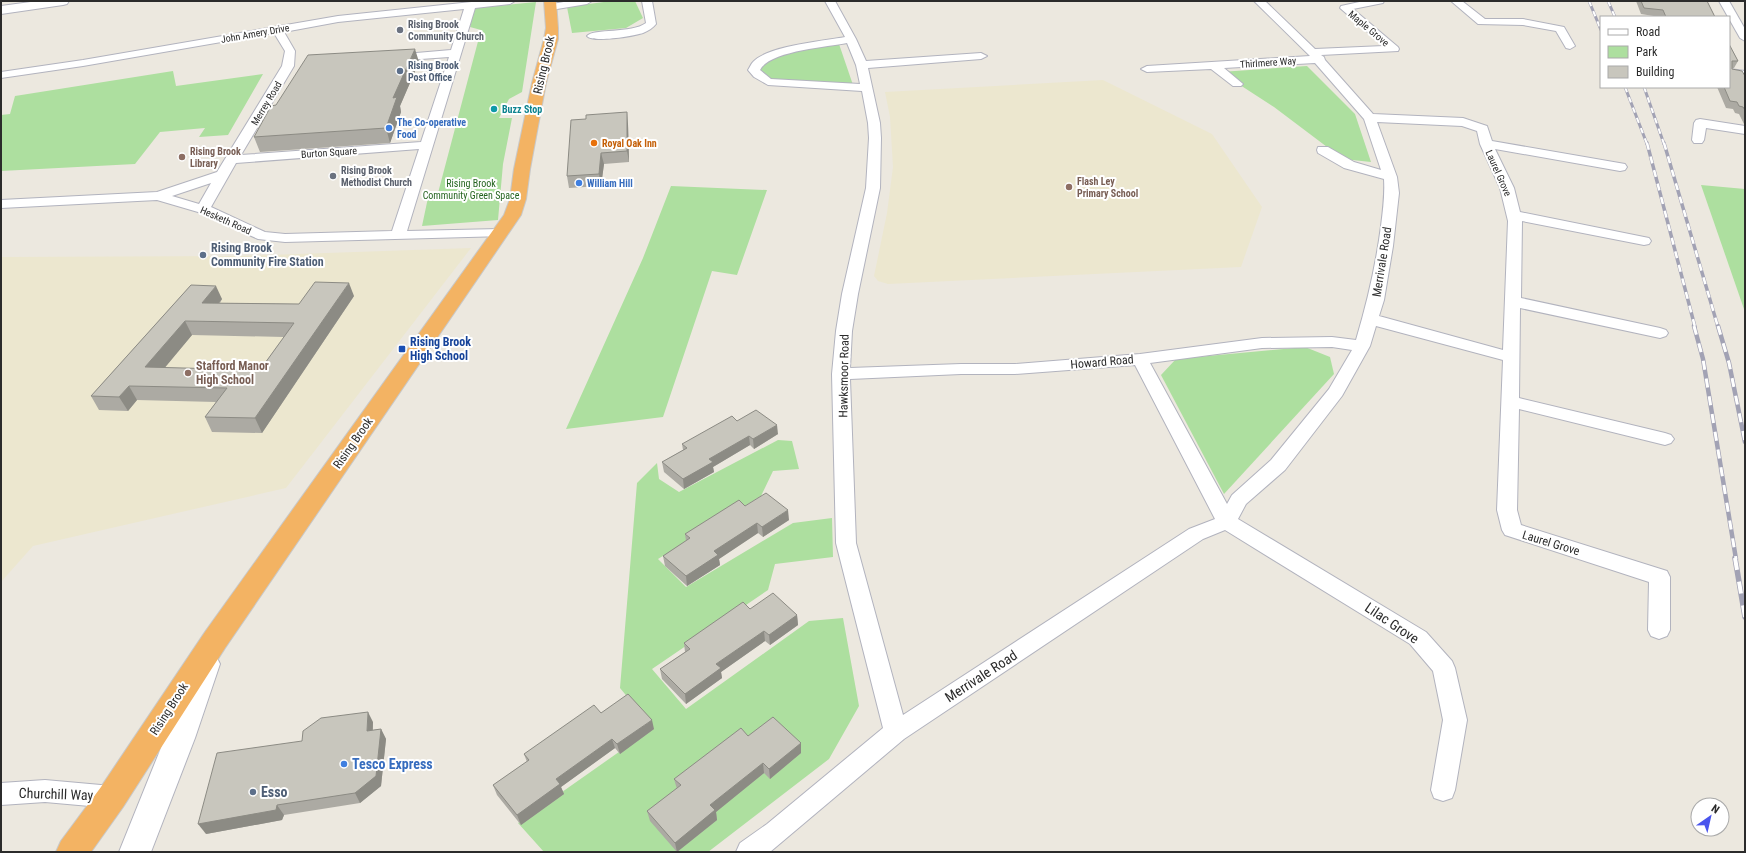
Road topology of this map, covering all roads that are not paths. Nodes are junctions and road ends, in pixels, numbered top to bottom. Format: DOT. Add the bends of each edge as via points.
graph roads {
  1 [pos="63,1"];
  2 [pos="510,1"];
  3 [pos="587,1"];
  4 [pos="647,1"];
  5 [pos="830,1"];
  6 [pos="1259,1"];
  7 [pos="1379,1"];
  8 [pos="1456,1"];
  9 [pos="1724,1"];
  10 [pos="46,3"];
  11 [pos="551,4"];
  12 [pos="470,6"];
  13 [pos="1,10"];
  14 [pos="1734,18"];
  15 [pos="1745,19"];
  16 [pos="277,29"];
  17 [pos="1730,31"];
  18 [pos="1744,35"];
  19 [pos="592,36"];
  20 [pos="851,39"];
  21 [pos="1570,46"];
  22 [pos="456,53"];
  23 [pos="981,56"];
  24 [pos="1316,56"];
  25 [pos="385,58"];
  26 [pos="862,65"];
  27 [pos="1215,66"];
  28 [pos="1148,69"];
  29 [pos="1730,72"];
  30 [pos="1745,74"];
  31 [pos="1,75"];
  32 [pos="1237,84"];
  33 [pos="867,88"];
  34 [pos="1370,118"];
  35 [pos="1745,130"];
  36 [pos="1698,140"];
  37 [pos="1486,144"];
  38 [pos="426,145"];
  39 [pos="1323,150"];
  40 [pos="233,159"];
  41 [pos="1620,167"];
  42 [pos="222,175"];
  43 [pos="1390,177"];
  44 [pos="158,196"];
  45 [pos="1,204"];
  46 [pos="203,209"];
  47 [pos="1514,215"];
  48 [pos="500,233"];
  49 [pos="398,236"];
  50 [pos="1644,241"];
  51 [pos="1512,301"];
  52 [pos="1370,319"];
  53 [pos="1660,333"];
  54 [pos="1362,346"];
  55 [pos="1510,357"];
  56 [pos="1140,359"];
  57 [pos="842,374"];
  58 [pos="1510,401"];
  59 [pos="1665,439"];
  60 [pos="1227,522"];
  61 [pos="1659,630"];
  62 [pos="215,640"];
  63 [pos="896,732"];
  64 [pos="1443,790"];
  65 [pos="1,794"];
  66 [pos="112,797"];
  67 [pos="72,852"];
  68 [pos="134,852"];
  69 [pos="749,852"];
  1 -- 10 [label="street"];
  2 -- 12 [label="street, John Amery Drive"];
  3 -- 11 [label="street"];
  4 -- 19 [label="street" via="651,24 648,27 637,32"];
  5 -- 20 [label="street, Hawksmoor Road"];
  6 -- 24 [label="street, Merrivale Road"];
  7 -- 24 [label="street, Maple Grove" via="1346,8 1394,49"];
  8 -- 21 [label="street" via="1482,22 1523,22 1560,29"];
  9 -- 14 [label="street"];
  10 -- 13 [label="street"];
  11 -- 48 [label="highway, Rising Brook" via="551,39 539,83 518,199 512,215"];
  12 -- 16 [label="street, John Amery Drive" via="338,19"];
  12 -- 22 [label="street"];
  14 -- 15 [label="street"];
  14 -- 18 [label="street"];
  16 -- 31 [label="street, John Amery Drive"];
  16 -- 40 [label="street, Merrey Road" via="290,51 292,65"];
  17 -- 18 [label="street"];
  20 -- 26 [label="street, Hawksmoor Road"];
  20 -- 33 [label="street" via="766,57 757,63 754,70 768,82"];
  22 -- 25 [label="street"];
  22 -- 38 [label="street"];
  23 -- 26 [label="street"];
  24 -- 27 [label="street, Thirlmere Way"];
  24 -- 34 [label="street, Merrivale Road"];
  26 -- 33 [label="street, Hawksmoor Road"];
  27 -- 28 [label="street, Thirlmere Way"];
  27 -- 32 [label="street, Thirlmere Way"];
  29 -- 30 [label="street"];
  33 -- 57 [label="street, Hawksmoor Road" via="875,138 873,188 850,294 844,331"];
  34 -- 37 [label="street, Laurel Grove" via="1463,122 1484,129"];
  34 -- 43 [label="street, Merrivale Road"];
  35 -- 36 [label="street" via="1700,123"];
  37 -- 41 [label="street"];
  37 -- 47 [label="street, Laurel Grove" via="1507,188"];
  38 -- 40 [label="street, Burton Square"];
  38 -- 49 [label="street"];
  39 -- 43 [label="street" via="1348,165"];
  40 -- 42 [label="street, Merrey Road"];
  42 -- 44 [label="street"];
  42 -- 46 [label="street, Merrey Road"];
  43 -- 52 [label="street, Merrivale Road" via="1392,193 1386,246"];
  44 -- 45 [label="street, Hesketh Road"];
  44 -- 46 [label="street, Hesketh Road"];
  46 -- 49 [label="street, Hesketh Road" via="263,236"];
  47 -- 50 [label="street"];
  47 -- 51 [label="street, Laurel Grove"];
  48 -- 49 [label="street, Hesketh Road"];
  48 -- 62 [label="highway, Rising Brook"];
  51 -- 53 [label="street"];
  51 -- 55 [label="street, Laurel Grove"];
  52 -- 54 [label="street, Merrivale Road"];
  52 -- 55 [label="street"];
  54 -- 56 [label="street, Howard Road" via="1332,342 1262,343"];
  54 -- 60 [label="street, Merrivale Road" via="1336,392 1278,465 1239,500"];
  55 -- 58 [label="street, Laurel Grove"];
  56 -- 57 [label="street, Howard Road" via="1015,369"];
  56 -- 60 [label="street"];
  57 -- 63 [label="street, Hawksmoor Road" via="842,469 846,543"];
  58 -- 59 [label="street"];
  58 -- 61 [label="street, Laurel Grove" via="1507,510 1512,530 1660,577"];
  60 -- 63 [label="street, Merrivale Road" via="1196,534"];
  60 -- 64 [label="street, Lilac Grove" via="1418,638 1444,668 1455,720"];
  62 -- 66 [label="highway, Rising Brook"];
  62 -- 68 [label="street" via="180,738"];
  63 -- 69 [label="street, Merrivale Road"];
  65 -- 66 [label="street, Churchill Way" via="45,791"];
  66 -- 67 [label="highway, Rising Brook"];
}
